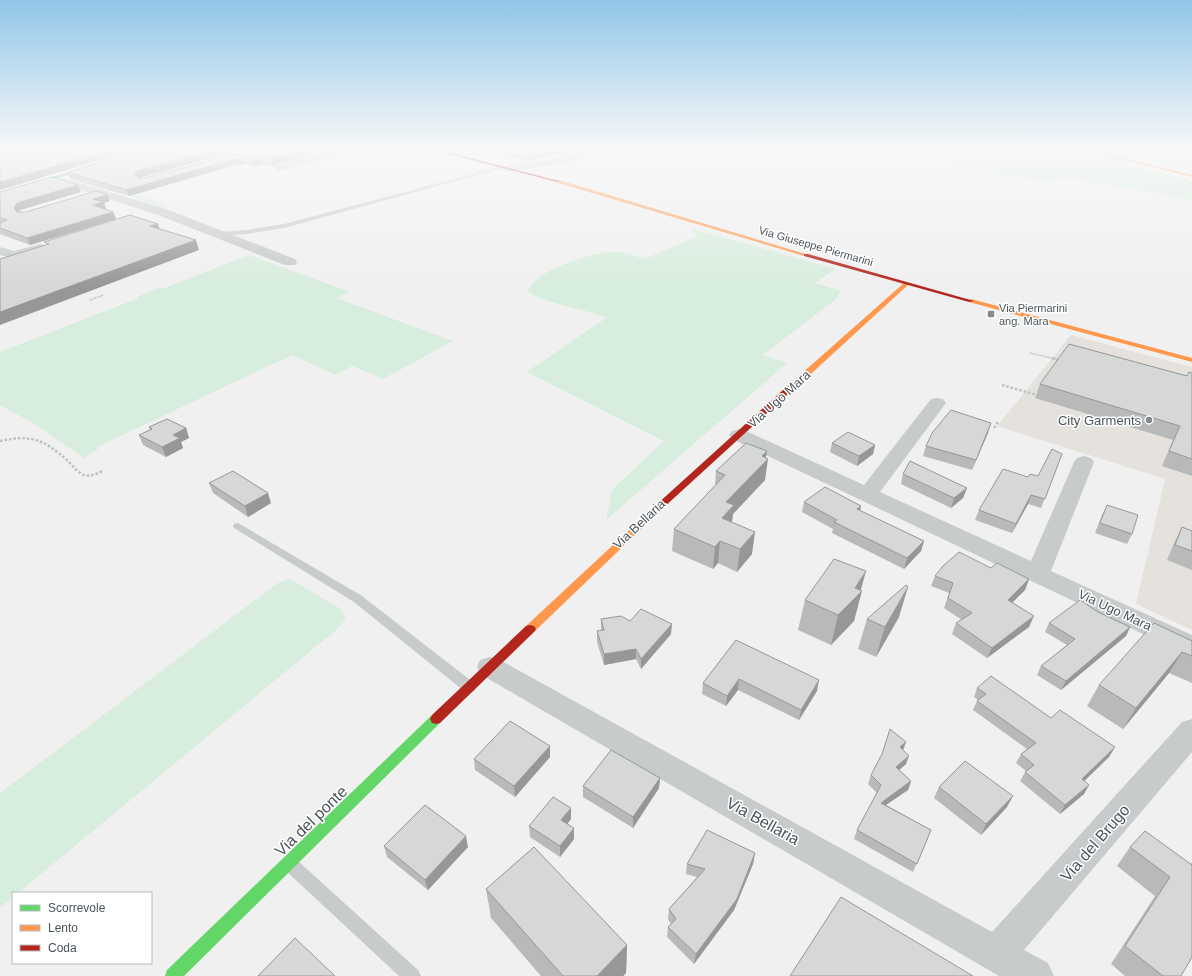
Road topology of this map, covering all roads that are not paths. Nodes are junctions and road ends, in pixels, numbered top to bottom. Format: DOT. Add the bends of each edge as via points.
graph roads {
  1 [pos="86,196"];
  2 [pos="109,196"];
  3 [pos="397,196"];
  4 [pos="609,196"];
  5 [pos="77,198"];
  6 [pos="157,211"];
  7 [pos="135,218"];
  8 [pos="219,234"];
  9 [pos="49,245"];
  10 [pos="0,251"];
  11 [pos="290,262"];
  12 [pos="906,284"];
  13 [pos="1192,360"];
  14 [pos="937,403"];
  15 [pos="739,435"];
  16 [pos="1084,462"];
  17 [pos="867,496"];
  18 [pos="238,526"];
  19 [pos="1038,574"];
  20 [pos="1192,646"];
  21 [pos="479,677"];
  22 [pos="1192,731"];
  23 [pos="289,864"];
  24 [pos="997,954"];
  25 [pos="174,976"];
  26 [pos="412,976"];
  27 [pos="1035,976"];
  1 -- 5 [label="street"];
  2 -- 6 [label="street"];
  3 -- 8 [label="lane" via="284,226"];
  4 -- 12 [label="street, Via Giuseppe Piermarini"];
  6 -- 7 [label="street"];
  6 -- 8 [label="street"];
  8 -- 11 [label="street"];
  9 -- 10 [label="street" via="17,255"];
  12 -- 13 [label="street, Via Giuseppe Piermarini"];
  12 -- 15 [label="street, Via Ugo Mara"];
  14 -- 17 [label="street"];
  15 -- 17 [label="street, Via Ugo Mara"];
  15 -- 21 [label="street, Via Bellaria" via="633,530"];
  16 -- 19 [label="street"];
  17 -- 19 [label="street, Via Ugo Mara"];
  18 -- 21 [label="lane"];
  19 -- 20 [label="street, Via Ugo Mara"];
  21 -- 23 [label="street, Via del ponte"];
  21 -- 24 [label="street, Via Bellaria"];
  22 -- 24 [label="street, Via del Brugo"];
  23 -- 25 [label="street, Via del ponte"];
  23 -- 26 [label="lane"];
  24 -- 27 [label="street, Via Bellaria"];
}
